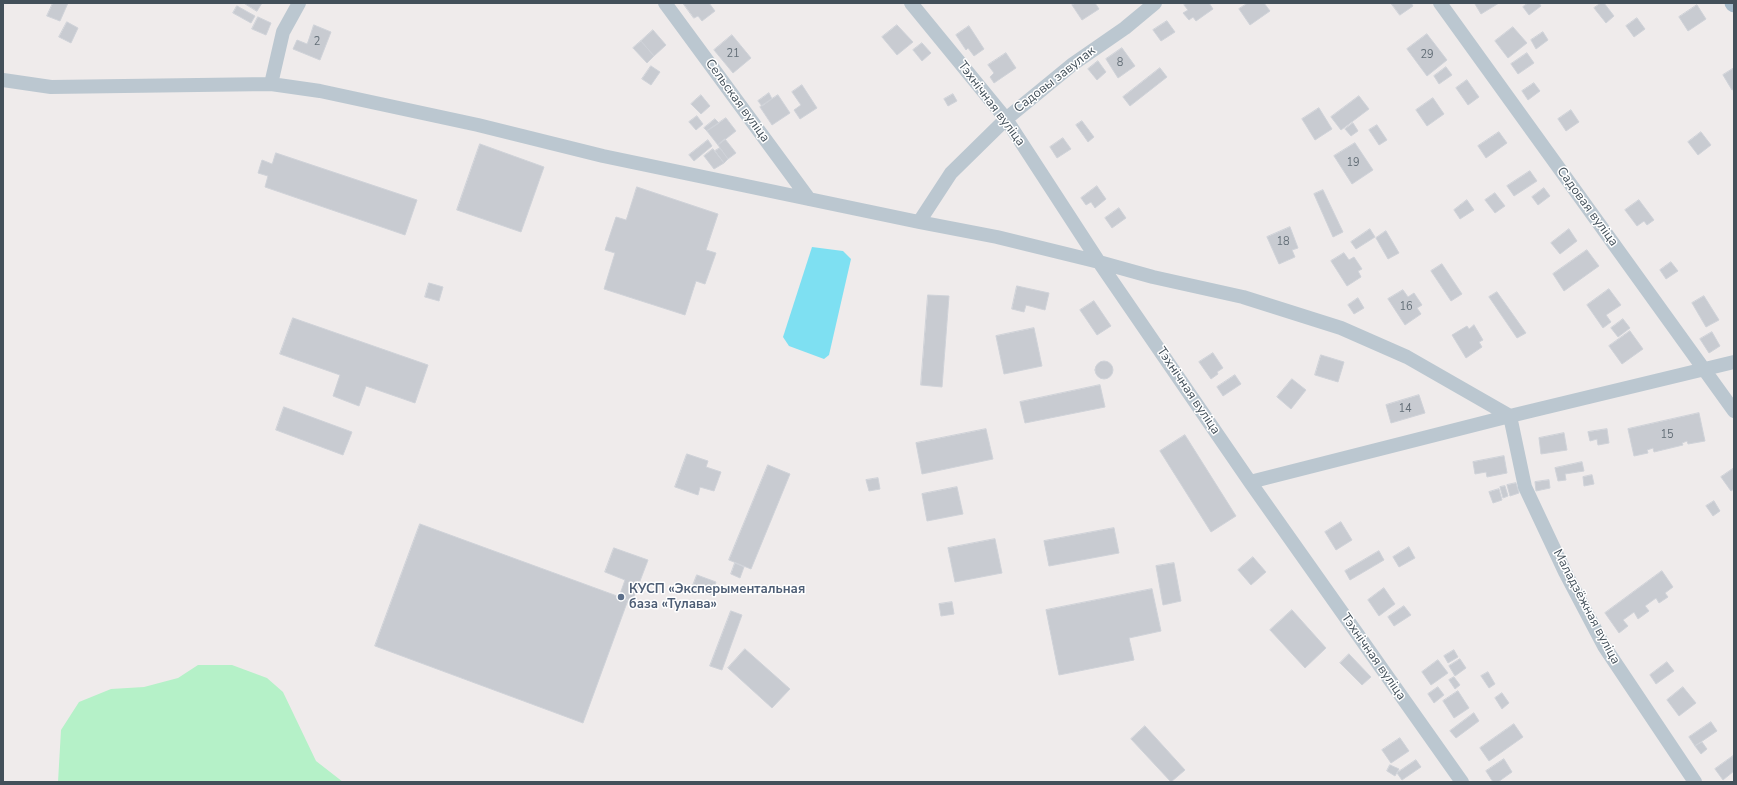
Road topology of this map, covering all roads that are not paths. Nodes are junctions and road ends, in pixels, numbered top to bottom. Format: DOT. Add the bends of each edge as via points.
graph roads {
  1 [pos="299,3"];
  2 [pos="665,3"];
  3 [pos="910,3"];
  4 [pos="1155,3"];
  5 [pos="1440,3"];
  6 [pos="3,80"];
  7 [pos="271,84"];
  8 [pos="1006,119"];
  9 [pos="809,199"];
  10 [pos="919,222"];
  11 [pos="1099,262"];
  12 [pos="1734,362"];
  13 [pos="1704,369"];
  14 [pos="1734,412"];
  15 [pos="1510,416"];
  16 [pos="1250,482"];
  17 [pos="1462,782"];
  18 [pos="1695,782"];
  1 -- 7 [label="street" via="283,32"];
  2 -- 9 [label="street, Сельская вуліца"];
  3 -- 8 [label="street, Тэхнічная вуліца"];
  4 -- 8 [label="street, Садовы завулак" via="1125,28 1073,64"];
  5 -- 13 [label="street, Садовая вуліца"];
  6 -- 7 [label="street" via="51,87"];
  7 -- 9 [label="street" via="320,90 603,156"];
  8 -- 10 [label="street, Садовы завулак" via="950,173"];
  8 -- 11 [label="street, Тэхнічная вуліца"];
  9 -- 10 [label="street"];
  10 -- 11 [label="street" via="997,237"];
  11 -- 15 [label="street" via="1243,297 1341,328 1407,357"];
  11 -- 16 [label="street, Тэхнічная вуліца"];
  12 -- 13 [label="street"];
  13 -- 14 [label="street, Садовая вуліца"];
  13 -- 15 [label="street"];
  15 -- 16 [label="street"];
  15 -- 18 [label="street, Маладзёжная вуліца" via="1525,487 1565,572 1604,646"];
  16 -- 17 [label="street, Тэхнічная вуліца"];
}
